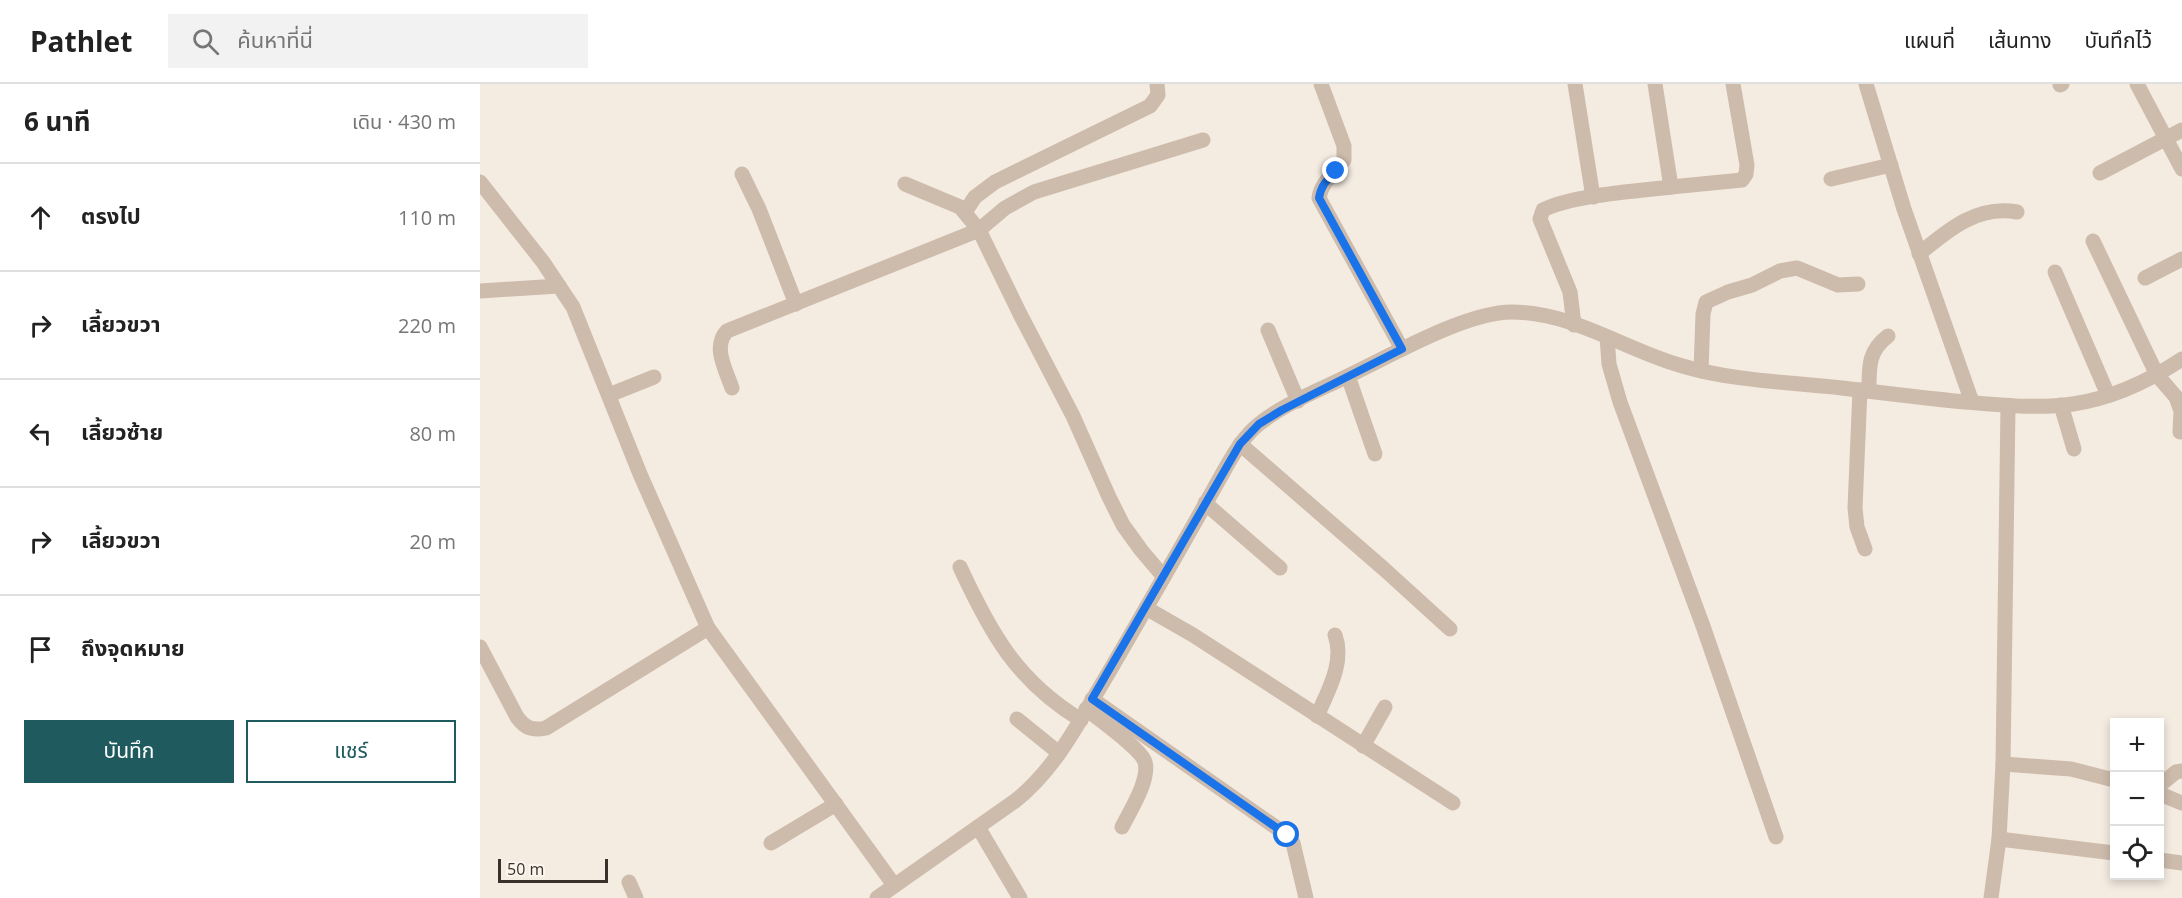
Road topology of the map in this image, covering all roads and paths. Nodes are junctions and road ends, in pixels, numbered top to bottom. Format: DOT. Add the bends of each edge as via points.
graph roads {
  1 [pos="1157,84"];
  2 [pos="1321,84"];
  3 [pos="1575,84"];
  4 [pos="1655,84"];
  5 [pos="1733,84"];
  6 [pos="1866,84"];
  7 [pos="2137,84"];
  8 [pos="2182,130"];
  9 [pos="2166,138"];
  10 [pos="1203,140"];
  11 [pos="1891,165"];
  12 [pos="2182,168"];
  13 [pos="2100,173"];
  14 [pos="742,174"];
  15 [pos="1831,179"];
  16 [pos="480,182"];
  17 [pos="904,184"];
  18 [pos="1671,187"];
  19 [pos="1593,197"];
  20 [pos="965,212"];
  21 [pos="2017,212"];
  22 [pos="979,230"];
  23 [pos="2093,241"];
  24 [pos="1919,254"];
  25 [pos="2182,259"];
  26 [pos="2055,272"];
  27 [pos="2145,278"];
  28 [pos="1858,284"];
  29 [pos="560,286"];
  30 [pos="480,291"];
  31 [pos="796,304"];
  32 [pos="1574,325"];
  33 [pos="1268,330"];
  34 [pos="1888,336"];
  35 [pos="1607,337"];
  36 [pos="1402,349"];
  37 [pos="2182,359"];
  38 [pos="1701,371"];
  39 [pos="2157,375"];
  40 [pos="1348,376"];
  41 [pos="654,377"];
  42 [pos="732,388"];
  43 [pos="1865,391"];
  44 [pos="609,395"];
  45 [pos="2108,395"];
  46 [pos="1298,401"];
  47 [pos="1972,402"];
  48 [pos="2061,405"];
  49 [pos="2008,406"];
  50 [pos="2180,432"];
  51 [pos="1240,444"];
  52 [pos="2074,449"];
  53 [pos="1375,454"];
  54 [pos="1205,503"];
  55 [pos="1865,549"];
  56 [pos="960,567"];
  57 [pos="1280,568"];
  58 [pos="1163,576"];
  59 [pos="1146,608"];
  60 [pos="708,628"];
  61 [pos="1450,629"];
  62 [pos="1335,635"];
  63 [pos="480,647"];
  64 [pos="1385,707"];
  65 [pos="1087,710"];
  66 [pos="1317,716"];
  67 [pos="1017,719"];
  68 [pos="1363,746"];
  69 [pos="1059,753"];
  70 [pos="2003,764"];
  71 [pos="2182,771"];
  72 [pos="2110,779"];
  73 [pos="2164,782"];
  74 [pos="2164,796"];
  75 [pos="1452,803"];
  76 [pos="2182,803"];
  77 [pos="836,804"];
  78 [pos="978,826"];
  79 [pos="1122,827"];
  80 [pos="1776,837"];
  81 [pos="1999,839"];
  82 [pos="771,843"];
  83 [pos="2110,852"];
  84 [pos="2164,861"];
  85 [pos="2182,863"];
  86 [pos="628,882"];
  87 [pos="894,885"];
  88 [pos="636,898"];
  89 [pos="877,898"];
  90 [pos="1020,898"];
  91 [pos="1306,898"];
  92 [pos="1992,898"];
  1 -- 20 [label="street" via="1158,95 1149,106 995,182 975,197"];
  2 -- 36 [label="street" via="1344,146 1344,160 1324,182 1319,198"];
  3 -- 19 [label="street"];
  4 -- 18 [label="street"];
  5 -- 18 [label="street" via="1746,174 1742,180"];
  6 -- 11 [label="street"];
  7 -- 9 [label="street"];
  8 -- 9 [label="street"];
  9 -- 12 [label="street"];
  9 -- 13 [label="street"];
  10 -- 22 [label="street" via="1034,192 1005,208"];
  11 -- 15 [label="street"];
  11 -- 24 [label="street"];
  14 -- 31 [label="street"];
  16 -- 29 [label="street"];
  17 -- 20 [label="street"];
  18 -- 19 [label="street"];
  19 -- 32 [label="street" via="1552,205 1543,210 1540,219 1570,292"];
  20 -- 22 [label="street"];
  21 -- 24 [label="street" via="1989,211 1952,227"];
  22 -- 31 [label="street"];
  22 -- 58 [label="street" via="1118,515"];
  23 -- 39 [label="street"];
  24 -- 47 [label="street"];
  25 -- 27 [label="street"];
  26 -- 45 [label="street"];
  28 -- 38 [label="street" via="1838,285 1797,268 1780,271 1706,302 1702,315"];
  29 -- 30 [label="street"];
  29 -- 44 [label="street"];
  31 -- 42 [label="street" via="726,331 720,338 720,351"];
  32 -- 35 [label="street"];
  32 -- 36 [label="street" via="1512,312 1460,324"];
  33 -- 46 [label="street"];
  34 -- 43 [label="street" via="1871,356"];
  35 -- 38 [label="street"];
  35 -- 80 [label="street" via="1609,364 1620,402"];
  36 -- 40 [label="street"];
  37 -- 39 [label="street"];
  38 -- 43 [label="street"];
  39 -- 45 [label="street"];
  39 -- 50 [label="street" via="2176,397 2181,411"];
  40 -- 46 [label="street"];
  40 -- 53 [label="street"];
  41 -- 44 [label="street"];
  43 -- 47 [label="street"];
  43 -- 55 [label="street" via="1855,507"];
  44 -- 60 [label="street"];
  45 -- 48 [label="street"];
  46 -- 51 [label="street" via="1259,424"];
  47 -- 49 [label="street"];
  48 -- 49 [label="street"];
  48 -- 52 [label="street"];
  49 -- 70 [label="street"];
  51 -- 54 [label="street"];
  51 -- 61 [label="street"];
  54 -- 57 [label="street"];
  54 -- 58 [label="street"];
  56 -- 65 [label="street" via="1000,644 1037,690 1060,707"];
  58 -- 59 [label="street"];
  59 -- 65 [label="street"];
  59 -- 66 [label="street"];
  60 -- 63 [label="street" via="546,728 535,730 524,727 517,717"];
  60 -- 77 [label="street"];
  62 -- 66 [label="street" via="1337,665"];
  64 -- 68 [label="street"];
  65 -- 69 [label="street"];
  65 -- 79 [label="street" via="1138,751 1145,762 1139,796"];
  65 -- 91 [label="street" via="1287,835 1293,843"];
  66 -- 68 [label="street"];
  67 -- 69 [label="street"];
  68 -- 75 [label="street"];
  69 -- 78 [label="street" via="1031,788"];
  70 -- 72 [label="street" via="2071,769"];
  70 -- 81 [label="street"];
  71 -- 73 [label="street"];
  74 -- 76 [label="street"];
  77 -- 82 [label="street"];
  77 -- 87 [label="street"];
  78 -- 87 [label="street"];
  78 -- 90 [label="street"];
  81 -- 83 [label="street"];
  81 -- 92 [label="street"];
  84 -- 85 [label="street"];
  86 -- 88 [label="street"];
  87 -- 89 [label="street"];
}
